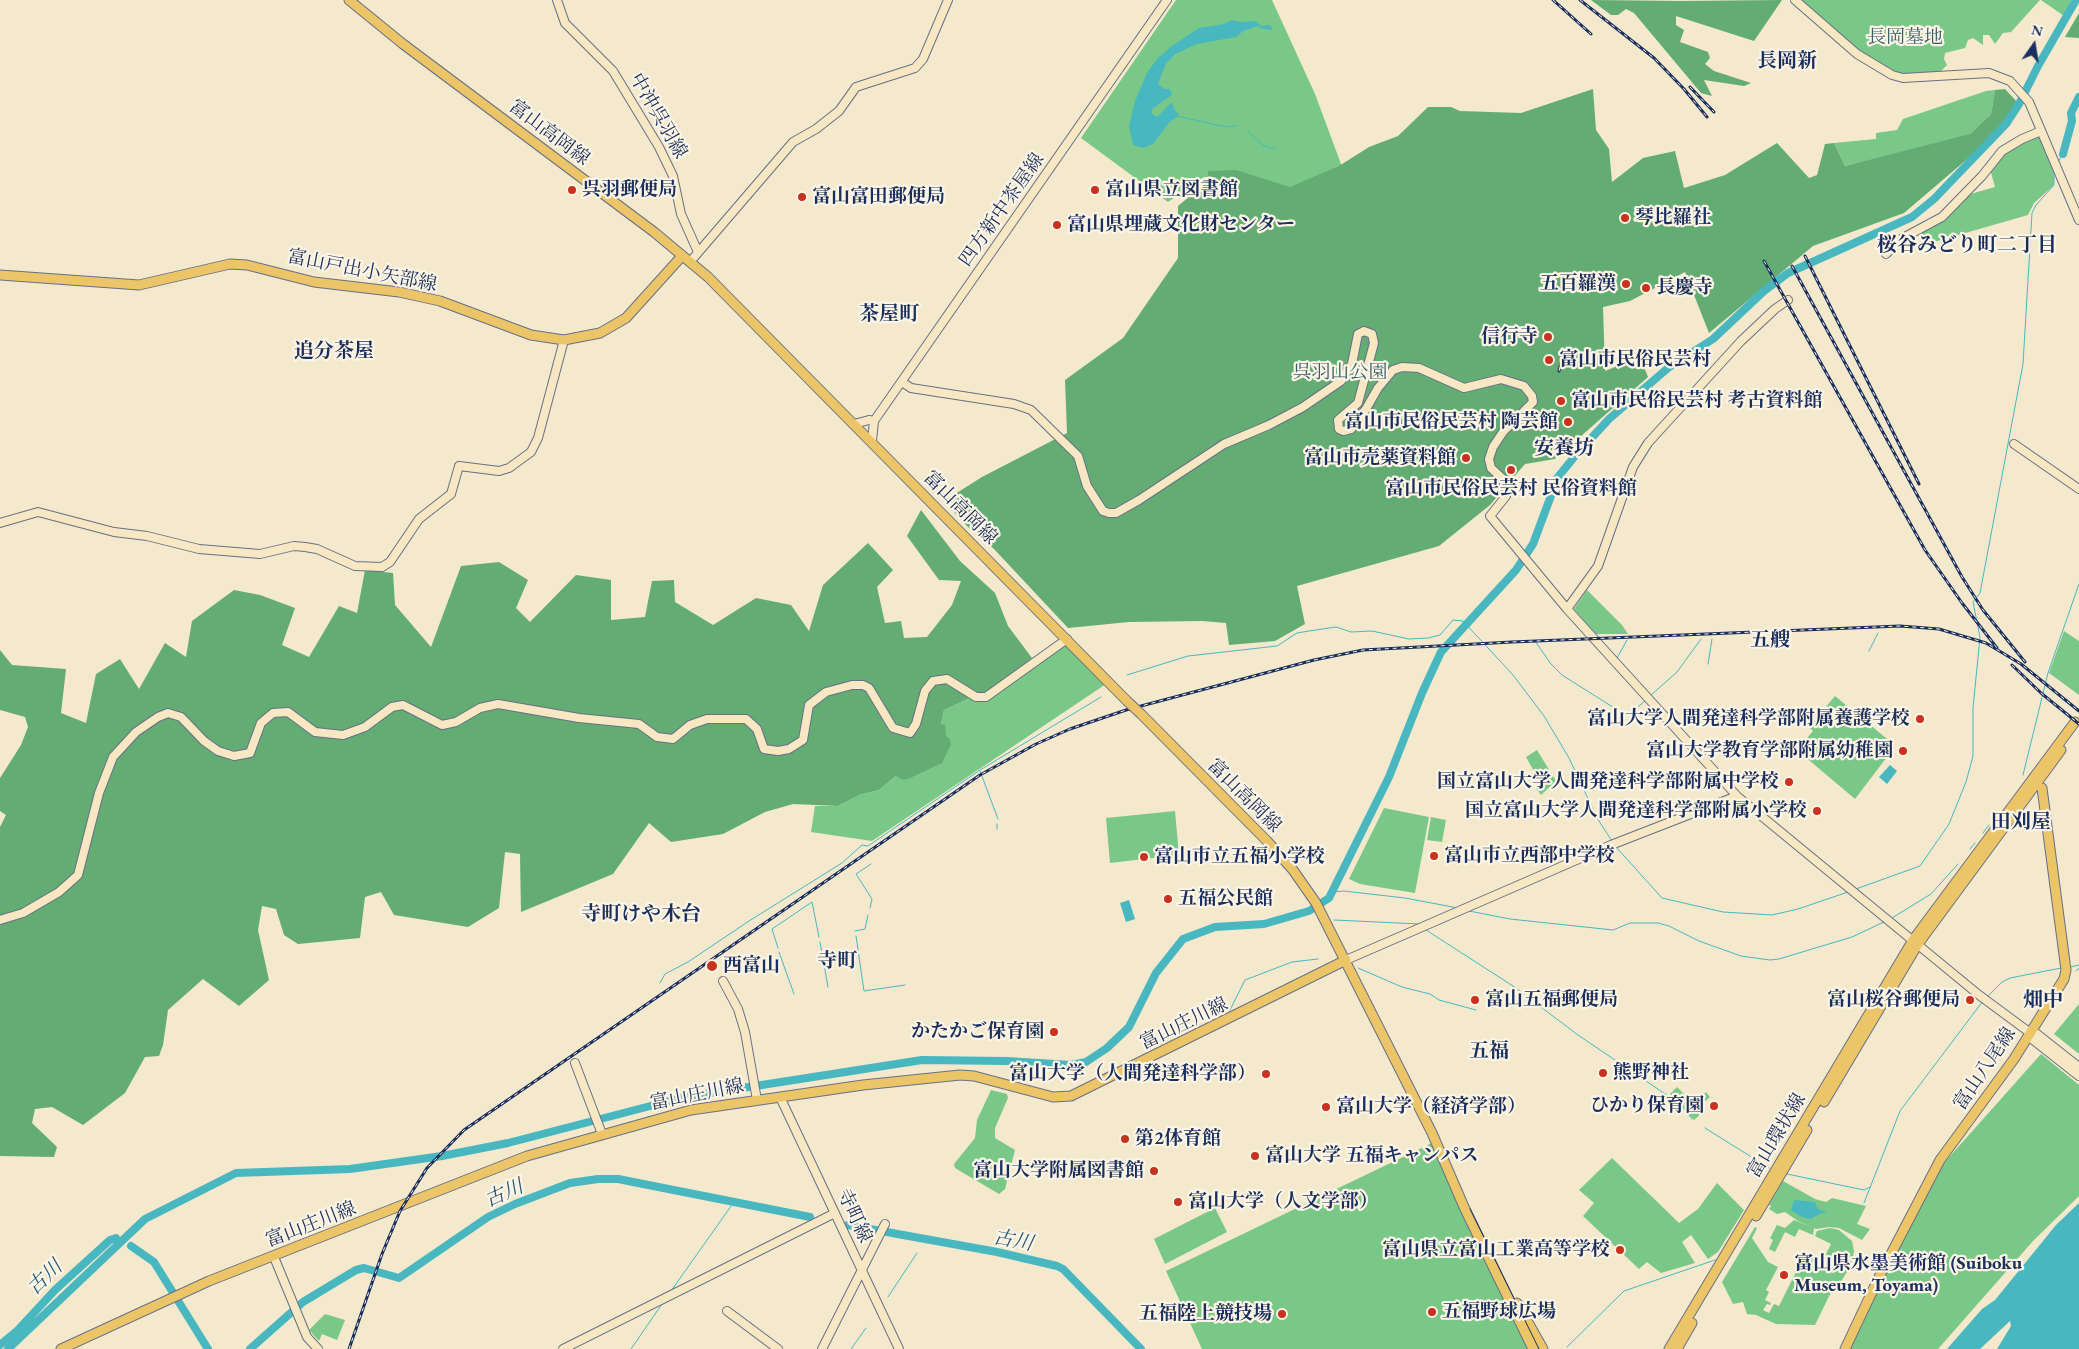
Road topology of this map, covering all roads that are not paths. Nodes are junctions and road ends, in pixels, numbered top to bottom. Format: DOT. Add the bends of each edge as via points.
graph roads {
  1 [pos="349,0"];
  2 [pos="557,0"];
  3 [pos="948,0"];
  4 [pos="1167,0"];
  5 [pos="1795,0"];
  6 [pos="2041,131"];
  7 [pos="2079,220"];
  8 [pos="698,252"];
  9 [pos="1886,254"];
  10 [pos="682,256"];
  11 [pos="690,262"];
  12 [pos="0,275"];
  13 [pos="1788,300"];
  14 [pos="564,340"];
  15 [pos="902,382"];
  16 [pos="874,421"];
  17 [pos="854,424"];
  18 [pos="872,442"];
  19 [pos="2014,444"];
  20 [pos="2079,489"];
  21 [pos="0,523"];
  22 [pos="1567,610"];
  23 [pos="1067,639"];
  24 [pos="2077,724"];
  25 [pos="2042,788"];
  26 [pos="1737,796"];
  27 [pos="0,920"];
  28 [pos="1915,942"];
  29 [pos="1346,960"];
  30 [pos="723,981"];
  31 [pos="2033,1035"];
  32 [pos="574,1063"];
  33 [pos="2079,1067"];
  34 [pos="2079,1076"];
  35 [pos="756,1091"];
  36 [pos="780,1097"];
  37 [pos="600,1131"];
  38 [pos="1448,1167"];
  39 [pos="835,1213"];
  40 [pos="885,1224"];
  41 [pos="274,1257"];
  42 [pos="862,1270"];
  43 [pos="727,1311"];
  44 [pos="61,1349"];
  45 [pos="318,1349"];
  46 [pos="563,1349"];
  47 [pos="778,1349"];
  48 [pos="822,1349"];
  49 [pos="899,1349"];
  50 [pos="1533,1349"];
  51 [pos="1543,1349"];
  52 [pos="1669,1349"];
  53 [pos="1677,1349"];
  54 [pos="1845,1349"];
  1 -- 10 [label="main road, 富山高岡線"];
  2 -- 8 [label="street, 中沖呉羽線" via="565,23 613,71 656,142 673,176 681,214"];
  3 -- 8 [label="street" via="923,59 915,68 856,86 839,111 793,142"];
  4 -- 15 [label="street, 四方新中茶屋線"];
  5 -- 6 [label="street" via="1857,54 1892,76 1989,73 2005,77 2027,100"];
  6 -- 7 [label="street"];
  6 -- 9 [label="street" via="2002,151 1942,217 1901,239"];
  8 -- 11 [label="street"];
  10 -- 11 [label="main road, 富山高岡線"];
  10 -- 14 [label="main road, 富山戸出小矢部線" via="626,318 600,333"];
  11 -- 17 [label="main road, 富山高岡線"];
  12 -- 14 [label="main road, 富山戸出小矢部線" via="139,285 230,264 247,264 314,282 399,292 440,301 531,335"];
  13 -- 22 [label="street" via="1741,341 1648,443 1633,466 1598,566"];
  14 -- 21 [label="street" via="538,438 531,452 509,468 499,471 459,466 451,494 419,519 390,562 382,567 355,566 305,547 294,546 260,554 199,549 38,512"];
  15 -- 16 [label="street, 四方新中茶屋線"];
  15 -- 22 [label="street" via="911,388 1014,404 1031,410 1078,456 1087,486 1103,511 1116,512 1224,444 1294,411 1341,381 1352,364 1358,334 1370,332 1375,338 1360,396 1352,410 1338,420 1343,431 1351,429 1378,388 1394,370 1402,367 1419,368 1464,388 1501,380 1528,390 1533,402 1503,432 1489,459 1491,468 1508,487 1506,496 1490,516"];
  16 -- 17 [label="street"];
  16 -- 18 [label="street"];
  17 -- 18 [label="main road, 富山高岡線"];
  18 -- 23 [label="main road, 富山高岡線"];
  19 -- 20 [label="street"];
  22 -- 26 [label="street"];
  23 -- 27 [label="street" via="986,697 976,698 947,679 933,681 924,691 916,724 910,733 893,728 869,688 852,685 832,689 809,705 803,740 778,751 764,749 757,729 746,719 707,719 690,725 673,739 657,736 640,724 579,718 498,704 480,708 456,722 442,725 403,705 392,707 365,727 342,735 316,732 288,712 272,713 261,723 250,753 234,756 218,751 181,717 168,713 136,732 113,756 99,793 78,876 59,892 11,918"];
  23 -- 29 [label="main road, 富山高岡線, bridge" via="1293,870 1318,907"];
  24 -- 28 [label="main road"];
  25 -- 31 [label="main road, 富山八尾線" via="2066,968 2061,985"];
  26 -- 28 [label="street"];
  26 -- 29 [label="street" via="1613,844"];
  28 -- 31 [label="street"];
  28 -- 52 [label="main road, 富山環状線"];
  28 -- 53 [label="main road, 富山環状線"];
  29 -- 36 [label="main road, 富山庄川線" via="1071,1096 1053,1097 960,1075"];
  29 -- 38 [label="main road, 富山高岡線"];
  30 -- 35 [label="street" via="738,1009 745,1032"];
  31 -- 33 [label="street"];
  31 -- 34 [label="street"];
  31 -- 54 [label="main road, 富山八尾線" via="1940,1160 1878,1277"];
  32 -- 37 [label="street"];
  35 -- 36 [label="main road, 富山庄川線"];
  35 -- 37 [label="main road, 富山庄川線"];
  36 -- 39 [label="street, 寺町線"];
  37 -- 41 [label="main road, 富山庄川線" via="527,1156"];
  38 -- 50 [label="main road"];
  38 -- 51 [label="main road"];
  39 -- 42 [label="street, 寺町線"];
  39 -- 46 [label="street"];
  40 -- 42 [label="street"];
  41 -- 44 [label="main road, 富山庄川線" via="176,1295"];
  41 -- 45 [label="street" via="308,1337"];
  42 -- 48 [label="street"];
  42 -- 49 [label="street, 寺町線"];
  43 -- 47 [label="street"];
}
